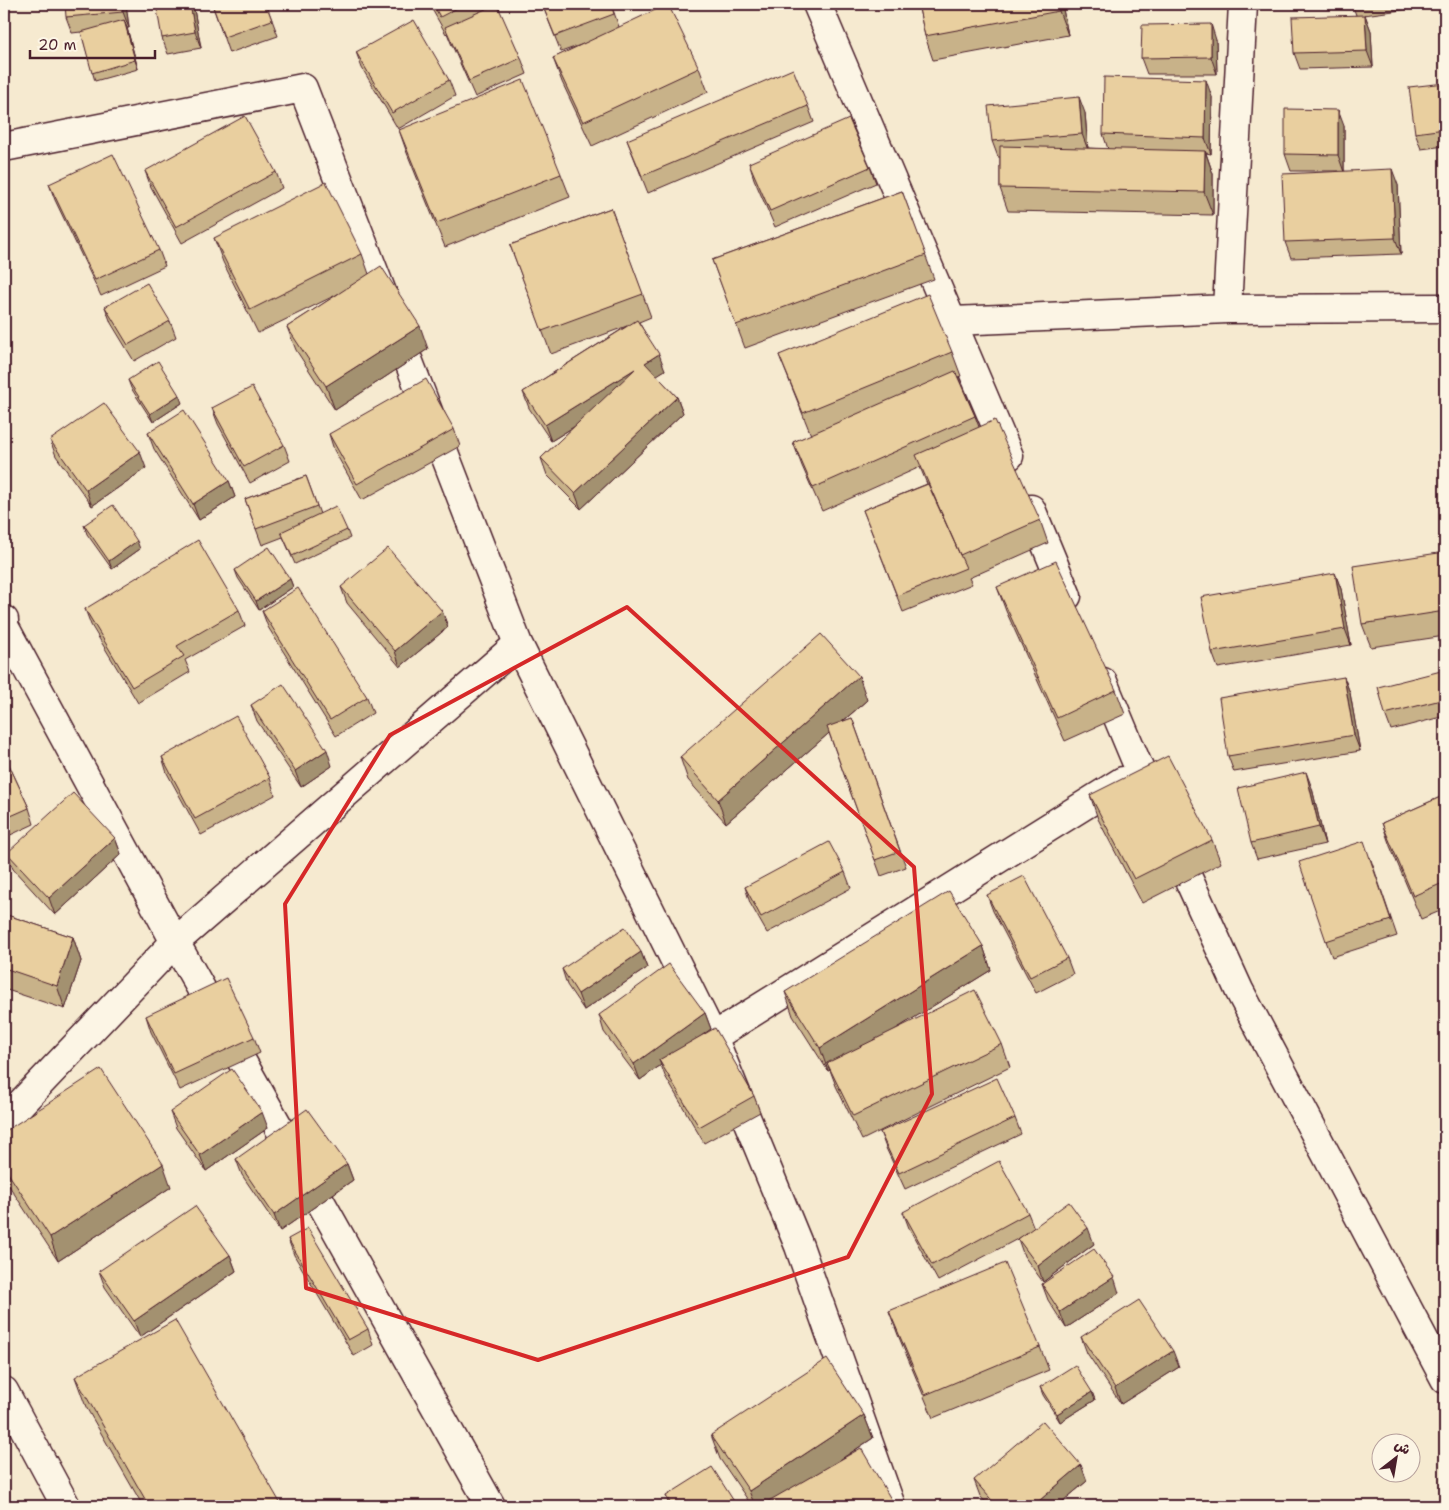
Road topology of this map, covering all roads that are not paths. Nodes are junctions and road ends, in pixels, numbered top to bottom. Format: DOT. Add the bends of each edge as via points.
graph roads {
  1 [pos="817,4"];
  2 [pos="1243,4"];
  3 [pos="4,147"];
  4 [pos="1445,308"];
  5 [pos="1227,309"];
  6 [pos="953,321"];
  7 [pos="1075,615"];
  8 [pos="4,620"];
  9 [pos="518,644"];
  10 [pos="1094,661"];
  11 [pos="1140,771"];
  12 [pos="175,942"];
  13 [pos="713,1036"];
  14 [pos="4,1121"];
  15 [pos="1445,1379"];
  16 [pos="4,1391"];
  17 [pos="66,1506"];
  18 [pos="491,1506"];
  19 [pos="891,1506"];
  1 -- 6 [label="street"];
  2 -- 5 [label="street"];
  3 -- 9 [label="street" via="303,88"];
  4 -- 5 [label="street"];
  5 -- 6 [label="street"];
  6 -- 7 [label="street"];
  8 -- 12 [label="street" via="4,626"];
  9 -- 12 [label="street"];
  9 -- 13 [label="street"];
  10 -- 11 [label="street"];
  11 -- 13 [label="street"];
  11 -- 15 [label="street" via="1239,990"];
  12 -- 14 [label="street"];
  12 -- 18 [label="street"];
  13 -- 19 [label="street" via="798,1246"];
  16 -- 17 [label="street"];
}
